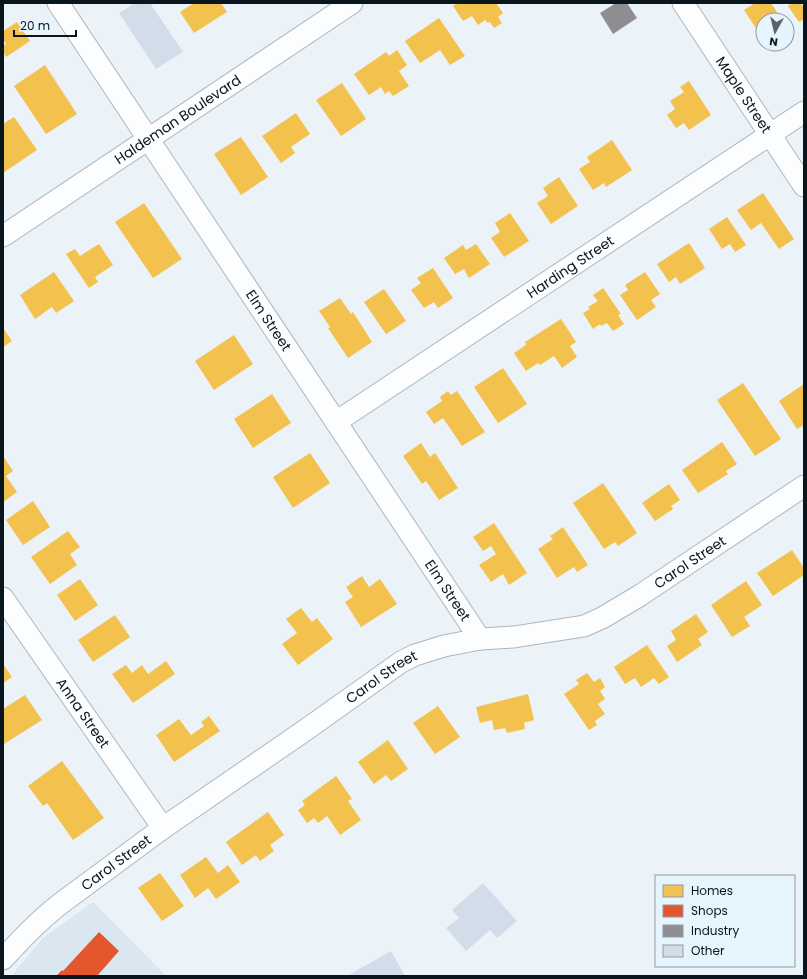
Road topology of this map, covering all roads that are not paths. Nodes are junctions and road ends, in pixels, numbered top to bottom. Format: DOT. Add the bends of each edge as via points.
graph roads {
  1 [pos="58,3"];
  2 [pos="352,3"];
  3 [pos="683,3"];
  4 [pos="804,112"];
  5 [pos="770,135"];
  6 [pos="148,140"];
  7 [pos="804,186"];
  8 [pos="3,236"];
  9 [pos="336,422"];
  10 [pos="804,486"];
  11 [pos="3,598"];
  12 [pos="480,639"];
  13 [pos="163,828"];
  14 [pos="3,959"];
  1 -- 6 [label="street, Elm Street"];
  2 -- 6 [label="street, Haldeman Boulevard"];
  3 -- 5 [label="street, Maple Street"];
  4 -- 5 [label="street, Harding Street"];
  5 -- 7 [label="street, Maple Street"];
  5 -- 9 [label="street, Harding Street"];
  6 -- 8 [label="street, Haldeman Boulevard"];
  6 -- 9 [label="street, Elm Street"];
  9 -- 12 [label="street, Elm Street"];
  10 -- 12 [label="street, Carol Street" via="602,618 584,626 514,637"];
  11 -- 13 [label="street, Anna Street"];
  12 -- 13 [label="street, Carol Street" via="444,646 401,662"];
  13 -- 14 [label="street, Carol Street" via="48,912"];
}
